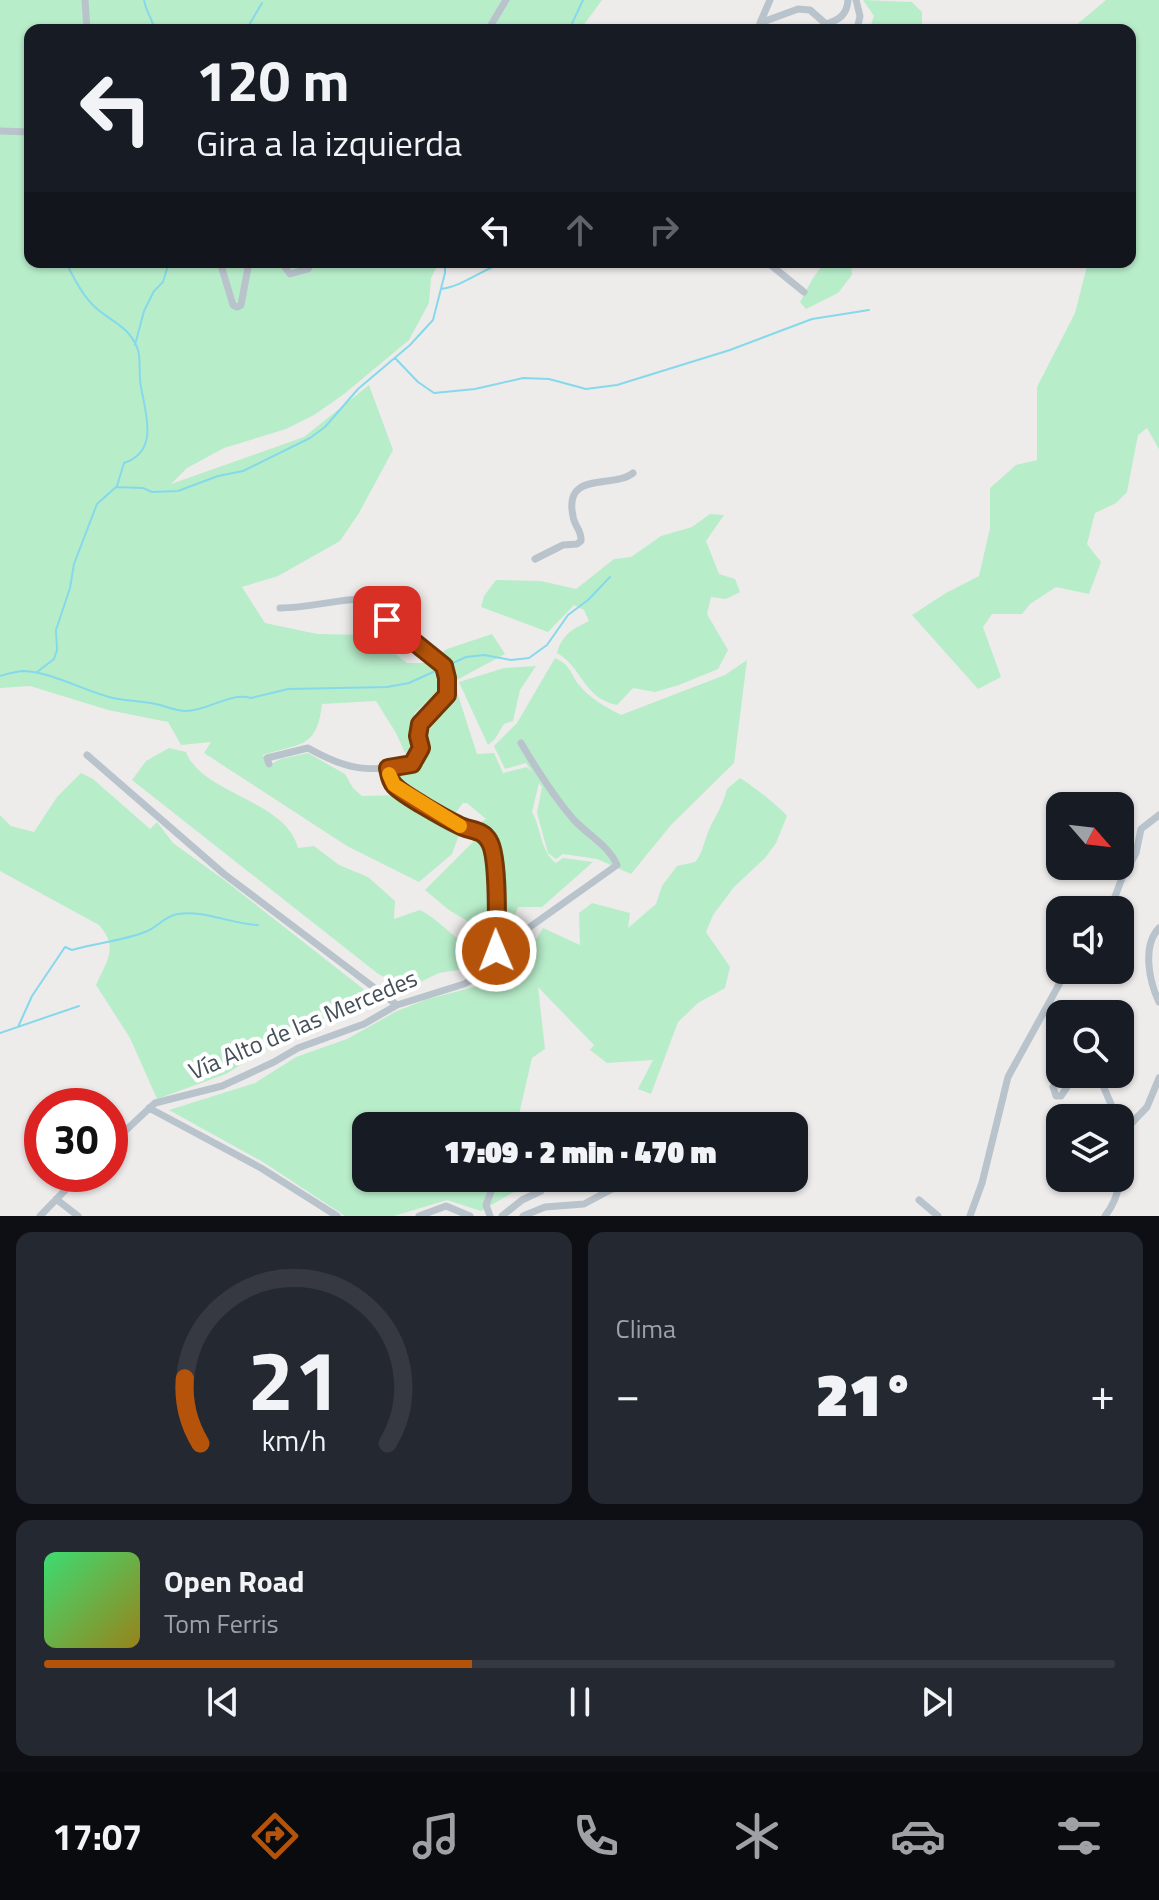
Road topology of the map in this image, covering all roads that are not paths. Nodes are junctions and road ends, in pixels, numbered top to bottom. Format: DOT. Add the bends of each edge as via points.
graph roads {
  1 [pos="85,0"];
  2 [pos="92,0"];
  3 [pos="506,0"];
  4 [pos="770,0"];
  5 [pos="848,0"];
  6 [pos="856,0"];
  7 [pos="86,10"];
  8 [pos="87,24"];
  9 [pos="492,24"];
  10 [pos="858,24"];
  11 [pos="0,131"];
  12 [pos="24,132"];
  13 [pos="222,268"];
  14 [pos="248,268"];
  15 [pos="286,268"];
  16 [pos="308,268"];
  17 [pos="774,268"];
  18 [pos="804,292"];
  19 [pos="633,473"];
  20 [pos="535,559"];
  21 [pos="280,608"];
  22 [pos="521,743"];
  23 [pos="87,755"];
  24 [pos="269,764"];
  25 [pos="388,768"];
  26 [pos="1159,815"];
  27 [pos="1115,896"];
  28 [pos="1159,928"];
  29 [pos="496,951"];
  30 [pos="1059,984"];
  31 [pos="1159,1002"];
  32 [pos="397,1005"];
  33 [pos="1159,1078"];
  34 [pos="1053,1088"];
  35 [pos="1066,1088"];
  36 [pos="149,1108"];
  37 [pos="1134,1118"];
  38 [pos="128,1128"];
  39 [pos="63,1192"];
  40 [pos="492,1192"];
  41 [pos="539,1192"];
  42 [pos="606,1192"];
  43 [pos="1116,1192"];
  44 [pos="56,1199"];
  45 [pos="919,1200"];
  46 [pos="40,1216"];
  47 [pos="78,1216"];
  48 [pos="337,1216"];
  49 [pos="419,1216"];
  50 [pos="470,1216"];
  51 [pos="490,1216"];
  52 [pos="502,1216"];
  53 [pos="523,1216"];
  54 [pos="938,1216"];
  55 [pos="970,1216"];
  56 [pos="1105,1216"];
  1 -- 7 [label="street"];
  2 -- 7 [label="street"];
  3 -- 9 [label="street"];
  4 -- 5 [label="street" via="760,23 798,9 810,10 826,24 842,17"];
  6 -- 10 [label="street"];
  7 -- 8 [label="street"];
  11 -- 12 [label="street"];
  13 -- 14 [label="street" via="237,307"];
  15 -- 16 [label="street" via="290,274"];
  17 -- 18 [label="street"];
  19 -- 20 [label="street" via="582,486 574,496 573,517 581,541"];
  21 -- 25 [label="street" via="361,599 444,666 447,695 420,724 418,756 412,764"];
  22 -- 29 [label="street, Vía Alto de las Mercedes" via="546,785 617,865"];
  23 -- 32 [label="street" via="224,874"];
  24 -- 25 [label="street" via="267,758 274,755 308,748 340,765"];
  25 -- 29 [label="street" via="394,785 488,839 494,860"];
  26 -- 27 [label="street" via="1141,829"];
  28 -- 31 [label="street" via="1148,953"];
  29 -- 32 [label="street, Vía Alto de las Mercedes" via="479,976"];
  30 -- 55 [label="street" via="1008,1077"];
  32 -- 36 [label="street, Vía Alto de las Mercedes" via="222,1086"];
  33 -- 37 [label="street" via="1147,1107"];
  34 -- 35 [label="street" via="1061,1096"];
  36 -- 38 [label="street, Vía Alto de las Mercedes"];
  36 -- 48 [label="street"];
  39 -- 44 [label="street"];
  40 -- 51 [label="street" via="486,1204"];
  41 -- 52 [label="street"];
  42 -- 53 [label="street" via="584,1204 545,1207"];
  43 -- 56 [label="street"];
  44 -- 46 [label="street"];
  44 -- 47 [label="street"];
  45 -- 54 [label="street"];
  49 -- 50 [label="street" via="446,1206"];
}
